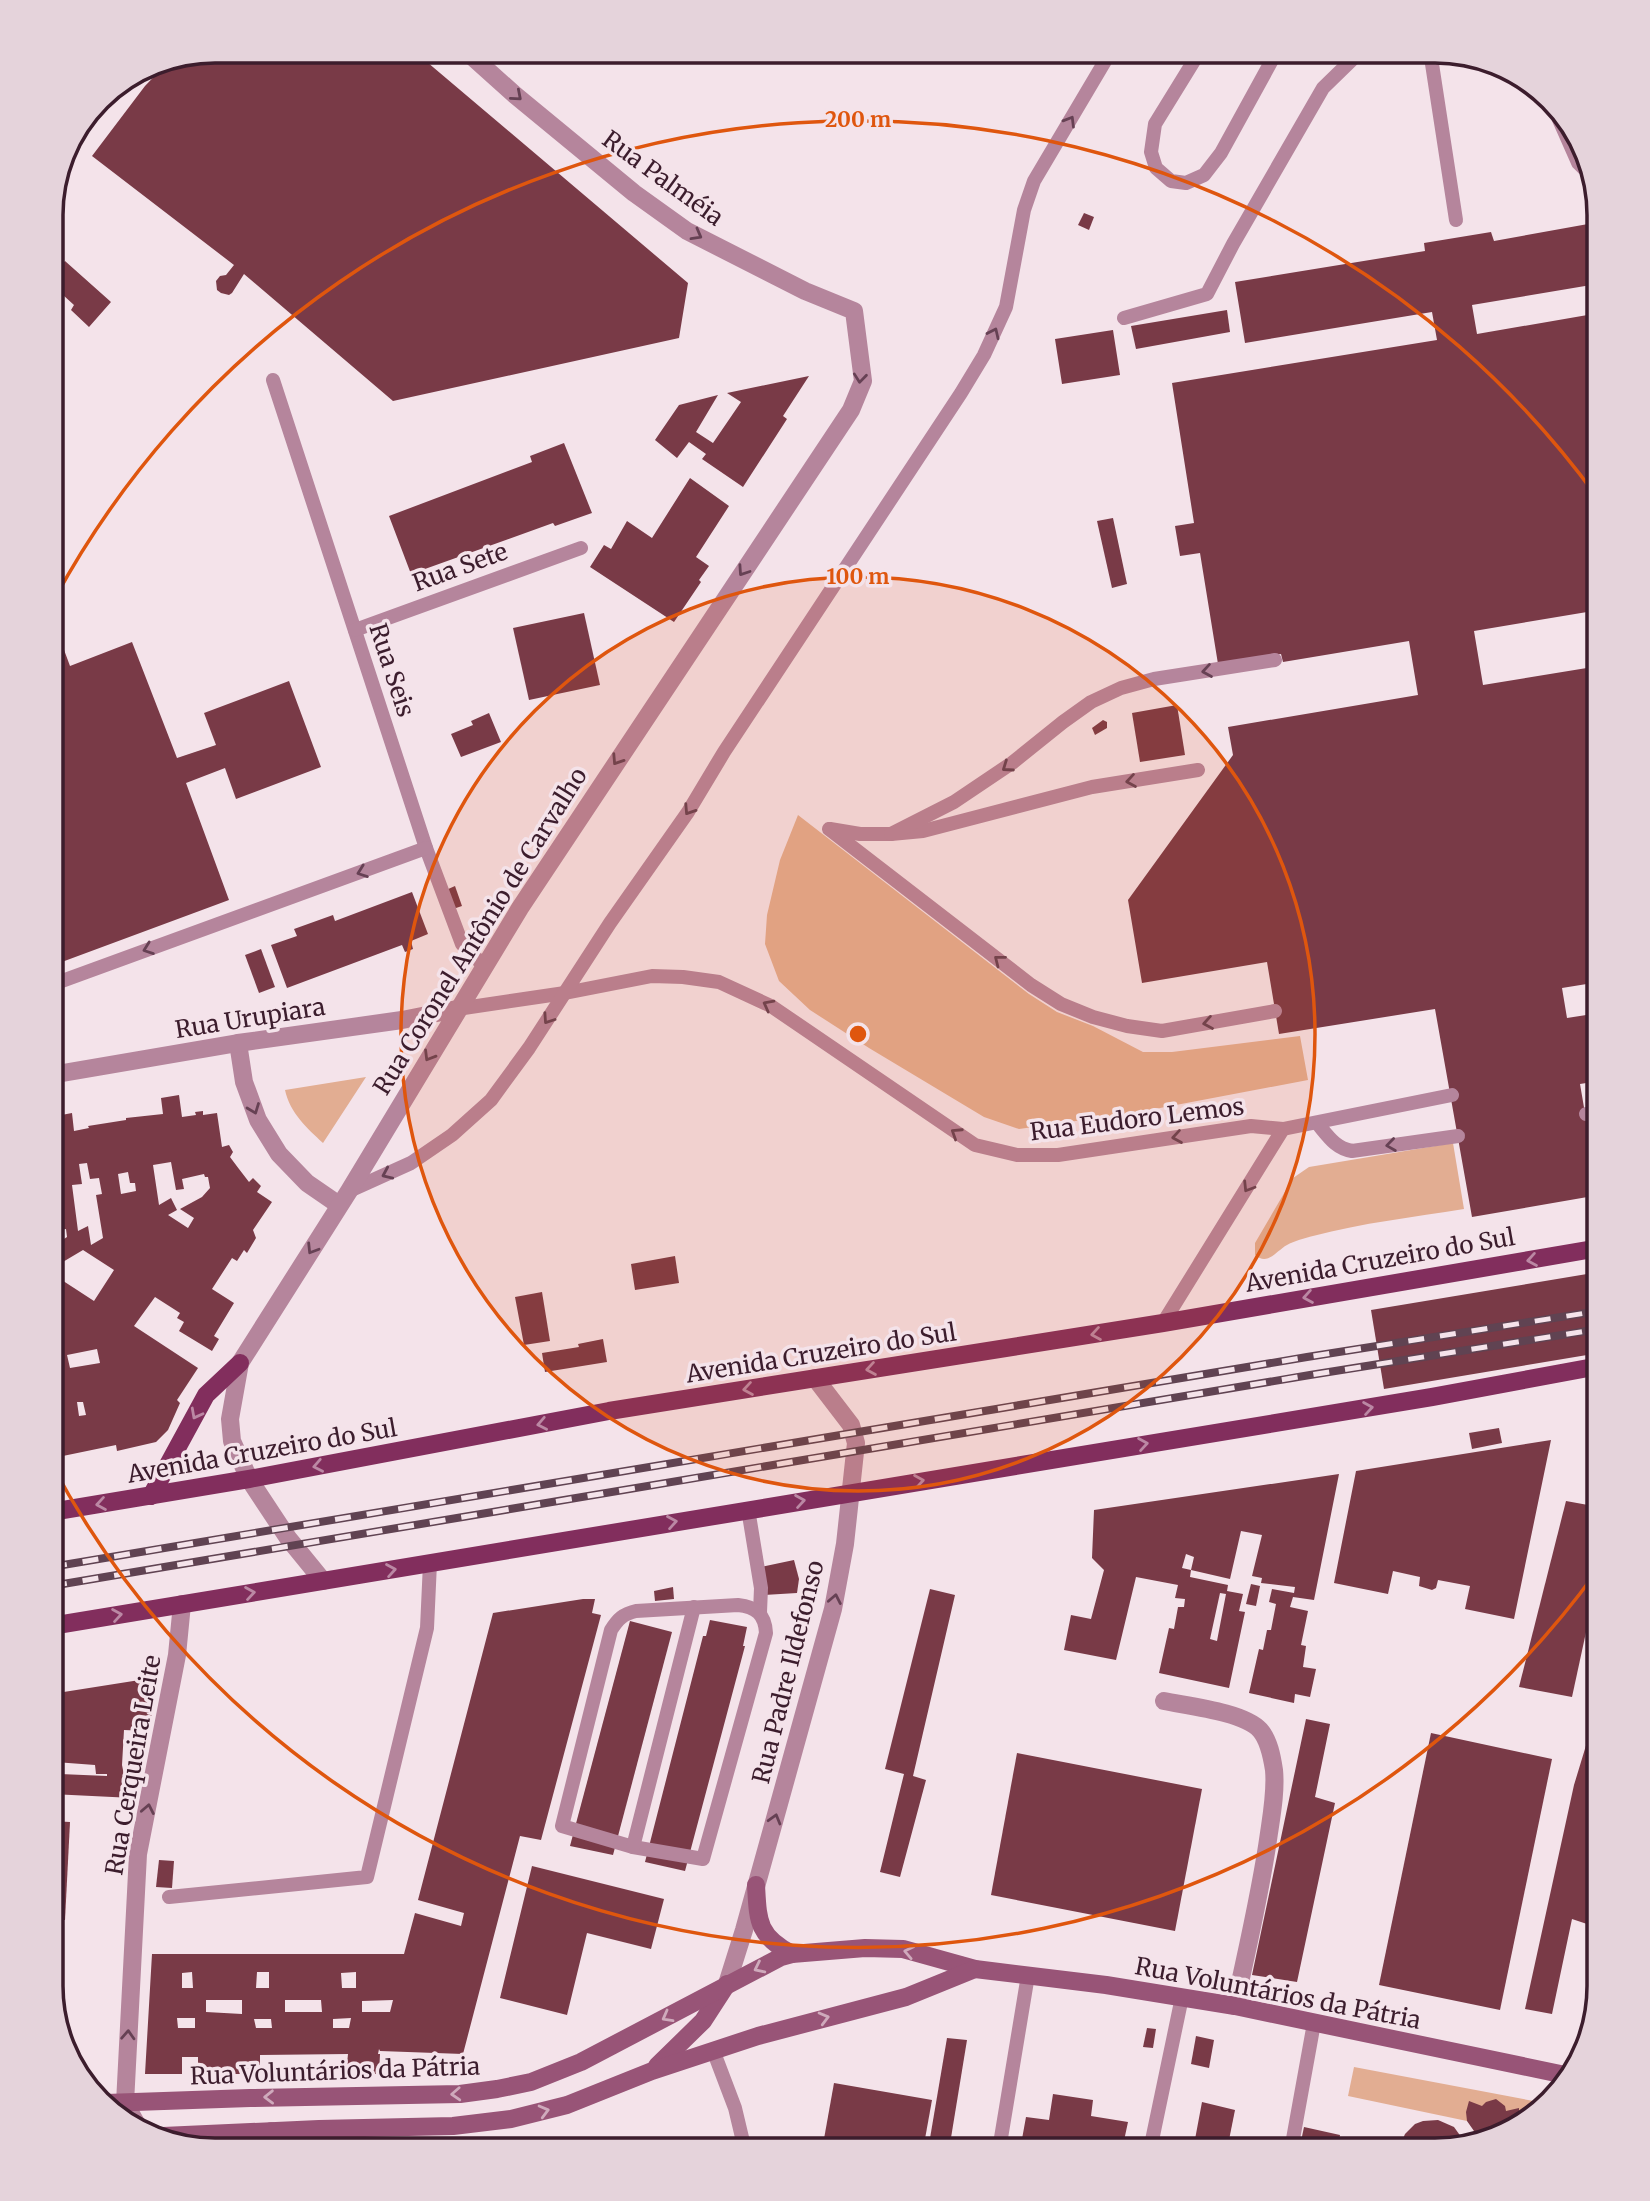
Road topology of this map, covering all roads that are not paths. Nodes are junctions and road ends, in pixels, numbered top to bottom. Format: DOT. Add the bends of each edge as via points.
graph roads {
  1 [pos="479,63"];
  2 [pos="1104,63"];
  3 [pos="1192,63"];
  4 [pos="1270,63"];
  5 [pos="1349,63"];
  6 [pos="1432,63"];
  7 [pos="1456,220"];
  8 [pos="854,311"];
  9 [pos="1124,318"];
  10 [pos="273,380"];
  11 [pos="580,548"];
  12 [pos="355,630"];
  13 [pos="1275,660"];
  14 [pos="1198,770"];
  15 [pos="891,834"];
  16 [pos="426,848"];
  17 [pos="484,966"];
  18 [pos="63,981"];
  19 [pos="565,993"];
  20 [pos="457,1009"];
  21 [pos="1275,1012"];
  22 [pos="238,1043"];
  23 [pos="63,1073"];
  24 [pos="1452,1095"];
  25 [pos="1317,1123"];
  26 [pos="1283,1129"];
  27 [pos="1458,1136"];
  28 [pos="344,1198"];
  29 [pos="1587,1250"];
  30 [pos="1163,1323"];
  31 [pos="240,1363"];
  32 [pos="1587,1368"];
  33 [pos="815,1378"];
  34 [pos="249,1479"];
  35 [pos="851,1492"];
  36 [pos="151,1496"];
  37 [pos="748,1509"];
  38 [pos="63,1511"];
  39 [pos="430,1563"];
  40 [pos="323,1581"];
  41 [pos="183,1604"];
  42 [pos="694,1608"];
  43 [pos="760,1612"];
  44 [pos="63,1624"];
  45 [pos="1164,1701"];
  46 [pos="634,1847"];
  47 [pos="756,1885"];
  48 [pos="169,1897"];
  49 [pos="792,1954"];
  50 [pos="975,1969"];
  51 [pos="1028,1975"];
  52 [pos="727,1984"];
  53 [pos="1182,1997"];
  54 [pos="1235,2006"];
  55 [pos="1314,2023"];
  56 [pos="713,2050"];
  57 [pos="652,2071"];
  58 [pos="1558,2074"];
  59 [pos="115,2100"];
  60 [pos="118,2103"];
  61 [pos="271,2131"];
  62 [pos="186,2135"];
  63 [pos="266,2138"];
  64 [pos="742,2138"];
  65 [pos="1001,2138"];
  66 [pos="1153,2138"];
  67 [pos="1293,2138"];
  1 -- 8 [label="street, Rua Palméia, one-way" via="623,184 687,231"];
  2 -- 19 [label="lane" via="1034,181 1006,307 984,355"];
  3 -- 4 [label="lane" via="1154,124 1151,152 1156,168 1171,181 1186,183 1204,175 1222,152"];
  5 -- 9 [label="lane" via="1324,88 1207,294"];
  6 -- 7 [label="lane"];
  8 -- 17 [label="street, Rua Coronel Antônio de Carvalho, one-way" via="863,381 851,410"];
  10 -- 12 [label="lane, Rua Seis"];
  11 -- 12 [label="lane, Rua Sete"];
  12 -- 16 [label="lane, Rua Seis"];
  13 -- 15 [label="lane, one-way" via="1121,688 1091,702 954,802"];
  14 -- 15 [label="lane, one-way" via="1092,787 923,831"];
  21 -- 15 [label="lane, one-way" via="1162,1031 1093,1017 1061,1004 829,829"];
  16 -- 17 [label="lane, Rua Seis" via="462,944"];
  16 -- 18 [label="lane, one-way"];
  17 -- 20 [label="street, Rua Coronel Antônio de Carvalho"];
  19 -- 20 [label="lane, Rua Eudoro Lemos"];
  26 -- 19 [label="lane, Rua Eudoro Lemos, one-way" via="1251,1126 1058,1155 1017,1155 975,1145 771,1006 719,982 652,976"];
  19 -- 28 [label="lane, one-way" via="481,1109 411,1163"];
  20 -- 22 [label="street, Rua Urupiara"];
  20 -- 28 [label="street, Rua Coronel Antônio de Carvalho, one-way"];
  22 -- 23 [label="street, Rua Urupiara"];
  22 -- 28 [label="street, one-way" via="244,1083 258,1120 279,1154 307,1182"];
  24 -- 25 [label="lane, Rua Eudoro Lemos"];
  25 -- 26 [label="lane, Rua Eudoro Lemos"];
  27 -- 25 [label="lane, one-way" via="1341,1149"];
  26 -- 30 [label="lane, one-way"];
  28 -- 31 [label="street, Rua Coronel Antônio de Carvalho, one-way"];
  29 -- 30 [label="main road, Avenida Cruzeiro do Sul, one-way"];
  30 -- 33 [label="main road, Avenida Cruzeiro do Sul, one-way"];
  31 -- 34 [label="street, Rua Coronel Antônio de Carvalho" via="229,1419 232,1441"];
  31 -- 36 [label="main road, one-way" via="206,1395"];
  35 -- 32 [label="main road, one-way"];
  33 -- 34 [label="main road, Avenida Cruzeiro do Sul, one-way" via="609,1411"];
  33 -- 35 [label="street, Rua Padre Ildefonso" via="851,1425 856,1447"];
  34 -- 36 [label="main road, Avenida Cruzeiro do Sul"];
  34 -- 40 [label="street, Rua Coronel Antônio de Carvalho"];
  37 -- 35 [label="main road, one-way"];
  47 -- 35 [label="street, Rua Padre Ildefonso, one-way" via="833,1609"];
  36 -- 38 [label="main road, Avenida Cruzeiro do Sul, one-way"];
  39 -- 37 [label="main road, one-way"];
  37 -- 43 [label="lane" via="761,1588"];
  40 -- 39 [label="main road, one-way"];
  39 -- 48 [label="lane" via="427,1628 368,1877"];
  41 -- 40 [label="main road, one-way"];
  44 -- 41 [label="main road, one-way"];
  59 -- 41 [label="street, Rua Cerqueira Leite, one-way" via="138,1854"];
  42 -- 43 [label="lane" via="738,1605"];
  42 -- 46 [label="lane"];
  42 -- 46 [label="lane" via="626,1613 611,1630 562,1826"];
  43 -- 46 [label="lane" via="766,1633 703,1859"];
  45 -- 54 [label="street" via="1224,1712 1249,1723 1260,1730 1270,1749 1274,1772 1266,1860"];
  47 -- 49 [label="main road" via="762,1930"];
  47 -- 52 [label="street, Rua Padre Ildefonso"];
  50 -- 49 [label="main road, Rua Voluntários da Pátria, one-way" via="903,1949"];
  49 -- 52 [label="main road, Rua Voluntários da Pátria, one-way"];
  50 -- 51 [label="main road, Rua Voluntários da Pátria"];
  56 -- 50 [label="main road, Rua Voluntários da Pátria, one-way" via="906,1997"];
  51 -- 53 [label="main road, Rua Voluntários da Pátria"];
  51 -- 65 [label="lane"];
  52 -- 57 [label="main road" via="691,2035"];
  52 -- 60 [label="main road, Rua Voluntários da Pátria, one-way" via="581,2062 498,2090"];
  53 -- 54 [label="main road, Rua Voluntários da Pátria"];
  53 -- 66 [label="lane"];
  54 -- 55 [label="main road, Rua Voluntários da Pátria"];
  55 -- 58 [label="main road, Rua Voluntários da Pátria"];
  55 -- 67 [label="lane"];
  56 -- 57 [label="main road, Rua Voluntários da Pátria"];
  56 -- 64 [label="lane"];
  61 -- 57 [label="main road, Rua Voluntários da Pátria, one-way" via="485,2124 566,2105"];
  61 -- 62 [label="main road, Rua Voluntários da Pátria"];
  61 -- 63 [label="street"];
}
